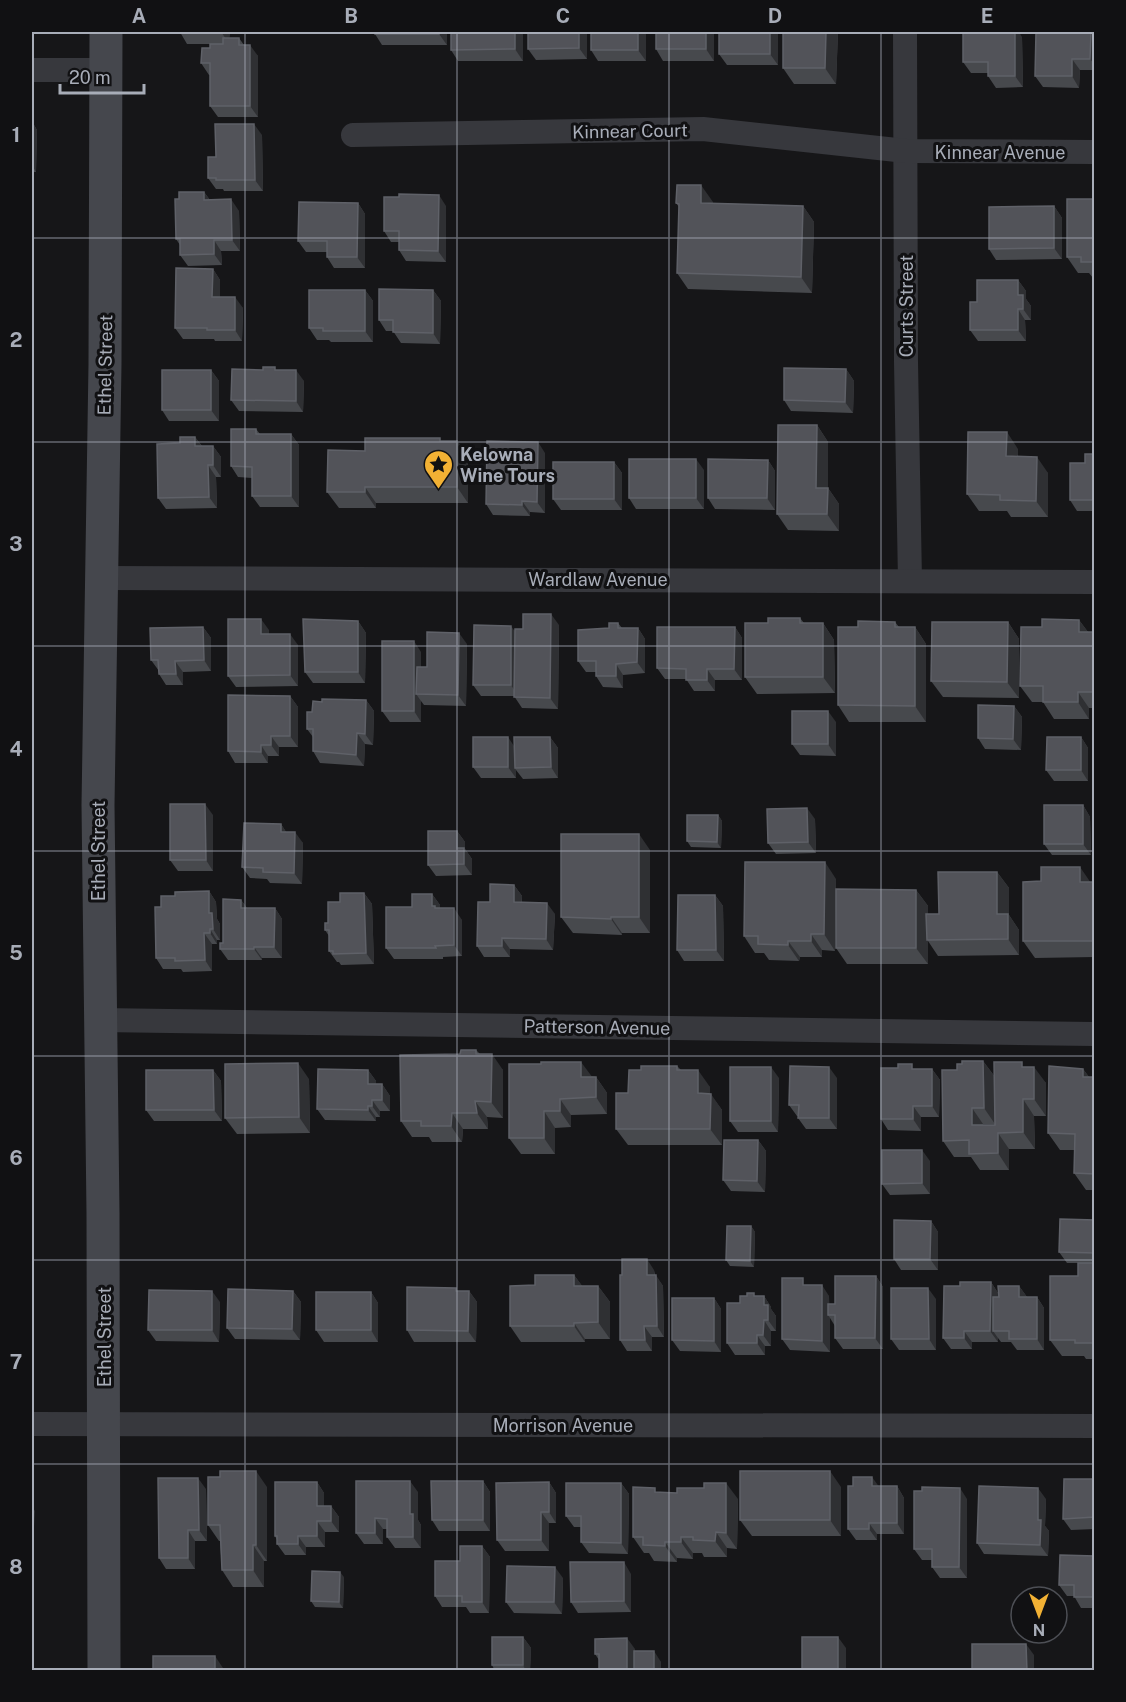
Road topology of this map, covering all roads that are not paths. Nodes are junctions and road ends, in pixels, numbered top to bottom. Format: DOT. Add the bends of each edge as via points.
graph roads {
  1 [pos="106,32"];
  2 [pos="905,32"];
  3 [pos="32,70"];
  4 [pos="106,70"];
  5 [pos="353,135"];
  6 [pos="906,151"];
  7 [pos="1095,152"];
  8 [pos="101,578"];
  9 [pos="910,581"];
  10 [pos="1095,582"];
  11 [pos="100,1020"];
  12 [pos="1095,1034"];
  13 [pos="104,1423"];
  14 [pos="32,1424"];
  15 [pos="1095,1426"];
  16 [pos="104,1671"];
  1 -- 4 [label="street, Ethel Street"];
  2 -- 6 [label="street, Curts Street"];
  3 -- 4 [label="street"];
  4 -- 8 [label="street, Ethel Street"];
  5 -- 6 [label="street, Kinnear Court" via="703,129"];
  6 -- 7 [label="street, Kinnear Avenue"];
  6 -- 9 [label="street, Curts Street"];
  8 -- 9 [label="street, Wardlaw Avenue"];
  8 -- 11 [label="street, Ethel Street"];
  9 -- 10 [label="street, Wardlaw Avenue"];
  11 -- 12 [label="street, Patterson Avenue"];
  11 -- 13 [label="street, Ethel Street"];
  13 -- 14 [label="street, Morrison Avenue"];
  13 -- 15 [label="street, Morrison Avenue"];
  13 -- 16 [label="street, Ethel Street"];
}
